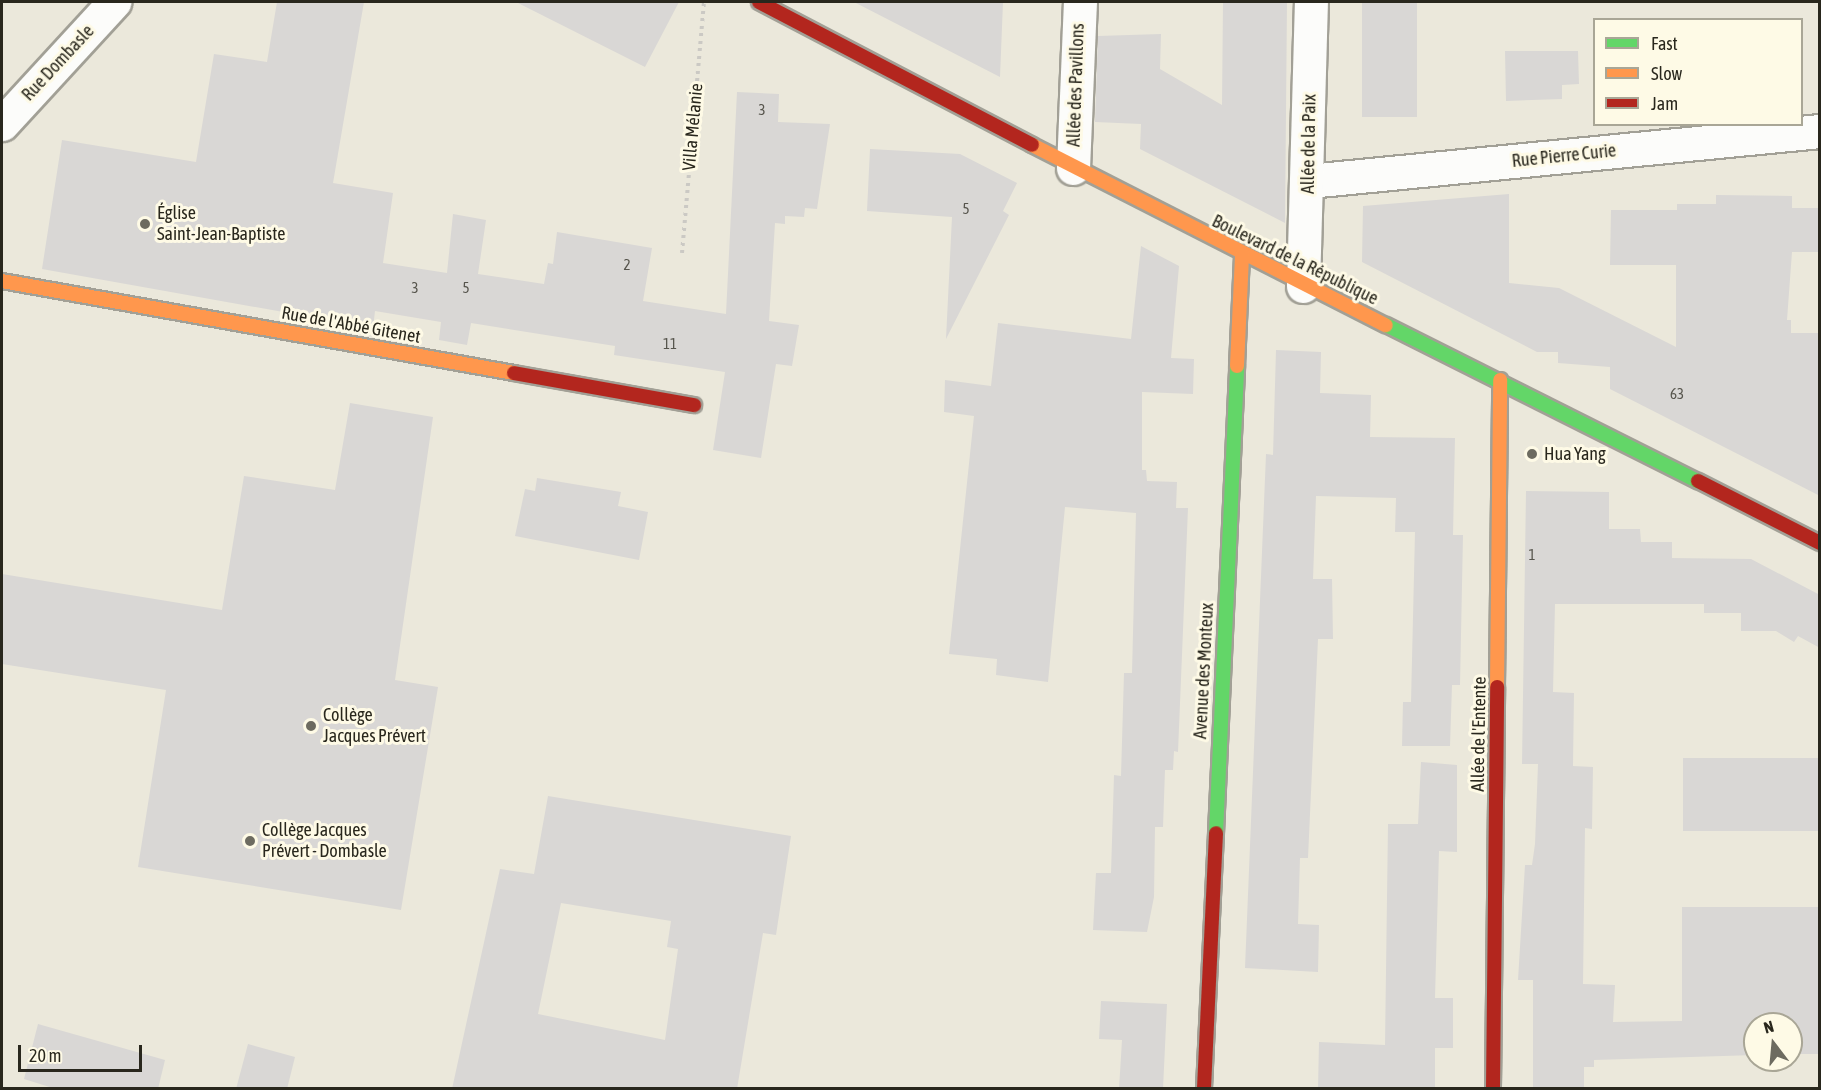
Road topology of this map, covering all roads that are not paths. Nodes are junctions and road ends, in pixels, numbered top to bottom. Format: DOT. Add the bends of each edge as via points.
graph roads {
  1 [pos="114,2"];
  2 [pos="759,2"];
  3 [pos="1080,2"];
  4 [pos="1311,2"];
  5 [pos="2,124"];
  6 [pos="1820,131"];
  7 [pos="1073,168"];
  8 [pos="1309,181"];
  9 [pos="1242,255"];
  10 [pos="2,281"];
  11 [pos="1303,286"];
  12 [pos="1500,380"];
  13 [pos="694,405"];
  14 [pos="1820,543"];
  15 [pos="1204,1089"];
  16 [pos="1493,1089"];
  1 -- 5 [label="street, Rue Dombasle"];
  2 -- 7 [label="street, Boulevard de la République"];
  3 -- 7 [label="street, Allée des Pavillons"];
  4 -- 8 [label="street, Allée de la Paix"];
  6 -- 8 [label="street, Rue Pierre Curie"];
  7 -- 9 [label="street, Boulevard de la République"];
  8 -- 11 [label="street, Allée de la Paix"];
  9 -- 11 [label="street, Boulevard de la République"];
  9 -- 15 [label="street, Avenue des Monteux"];
  10 -- 13 [label="street, Rue de l'Abbé Gitenet"];
  11 -- 12 [label="street, Boulevard de la République"];
  12 -- 14 [label="street, Boulevard de la République"];
  12 -- 16 [label="street, Allée de l'Entente"];
}
